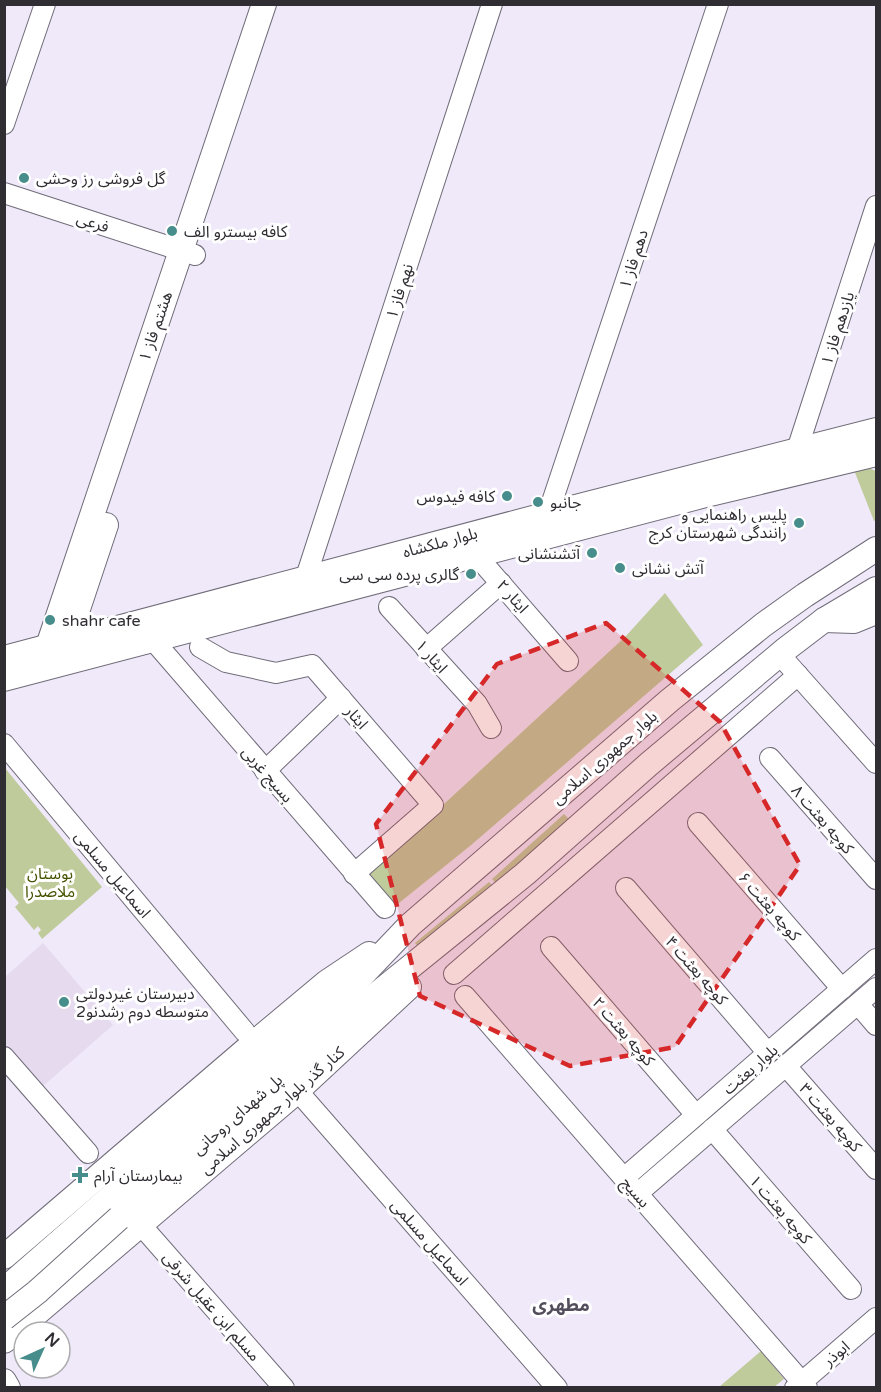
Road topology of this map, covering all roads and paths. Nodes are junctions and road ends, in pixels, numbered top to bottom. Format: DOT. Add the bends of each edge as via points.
graph roads {
  1 [pos="45,4"];
  2 [pos="264,4"];
  3 [pos="279,4"];
  4 [pos="492,4"];
  5 [pos="718,4"];
  6 [pos="4,124"];
  7 [pos="4,193"];
  8 [pos="876,206"];
  9 [pos="188,253"];
  10 [pos="876,430"];
  11 [pos="797,450"];
  12 [pos="876,454"];
  13 [pos="852,460"];
  14 [pos="876,464"];
  15 [pos="697,486"];
  16 [pos="632,503"];
  17 [pos="548,514"];
  18 [pos="876,552"];
  19 [pos="476,555"];
  20 [pos="306,577"];
  21 [pos="501,583"];
  22 [pos="876,589"];
  23 [pos="389,607"];
  24 [pos="876,612"];
  25 [pos="824,620"];
  26 [pos="153,639"];
  27 [pos="200,647"];
  28 [pos="426,649"];
  29 [pos="54,655"];
  30 [pos="780,655"];
  31 [pos="4,658"];
  32 [pos="568,660"];
  33 [pos="798,675"];
  34 [pos="4,679"];
  35 [pos="693,682"];
  36 [pos="341,698"];
  37 [pos="716,708"];
  38 [pos="491,728"];
  39 [pos="4,744"];
  40 [pos="770,758"];
  41 [pos="876,763"];
  42 [pos="265,771"];
  43 [pos="698,823"];
  44 [pos="354,874"];
  45 [pos="876,879"];
  46 [pos="626,888"];
  47 [pos="385,908"];
  48 [pos="410,925"];
  49 [pos="440,944"];
  50 [pos="551,947"];
  51 [pos="876,959"];
  52 [pos="454,974"];
  53 [pos="876,988"];
  54 [pos="842,989"];
  55 [pos="465,996"];
  56 [pos="356,997"];
  57 [pos="858,1004"];
  58 [pos="806,1020"];
  59 [pos="876,1025"];
  60 [pos="245,1032"];
  61 [pos="820,1036"];
  62 [pos="768,1053"];
  63 [pos="4,1058"];
  64 [pos="786,1066"];
  65 [pos="735,1082"];
  66 [pos="302,1096"];
  67 [pos="749,1098"];
  68 [pos="696,1115"];
  69 [pos="712,1129"];
  70 [pos="88,1153"];
  71 [pos="876,1169"];
  72 [pos="624,1178"];
  73 [pos="637,1194"];
  74 [pos="140,1224"];
  75 [pos="4,1257"];
  76 [pos="850,1289"];
  77 [pos="4,1290"];
  78 [pos="38,1311"];
  79 [pos="4,1316"];
  80 [pos="876,1318"];
  81 [pos="4,1341"];
  82 [pos="4,1381"];
  83 [pos="801,1386"];
  84 [pos="8,1388"];
  85 [pos="284,1388"];
  86 [pos="557,1388"];
  1 -- 6 [label="street"];
  2 -- 9 [label="main road, هشتم فاز ۱"];
  3 -- 9 [label="main road, هشتم فاز ۱"];
  4 -- 20 [label="street, نهم فاز ۱"];
  5 -- 17 [label="street, دهم فاز ۱"];
  7 -- 9 [label="street, فرعی"];
  8 -- 11 [label="street, یازدهم فاز ۱"];
  9 -- 29 [label="main road, هشتم فاز ۱"];
  10 -- 11 [label="main road, بلوار ملکشاه"];
  11 -- 15 [label="main road, بلوار ملکشاه"];
  12 -- 13 [label="main road, بلوار ملکشاه"];
  13 -- 14 [label="main road"];
  13 -- 15 [label="main road, بلوار ملکشاه"];
  15 -- 16 [label="main road, بلوار ملکشاه"];
  16 -- 17 [label="main road, بلوار ملکشاه"];
  16 -- 19 [label="main road, بلوار ملکشاه"];
  17 -- 20 [label="main road, بلوار ملکشاه"];
  18 -- 35 [label="main road, بلوار جمهوری اسلامی" via="763,625"];
  19 -- 21 [label="street, ایثار ۲"];
  19 -- 26 [label="main road, بلوار ملکشاه"];
  20 -- 29 [label="main road, بلوار ملکشاه"];
  21 -- 28 [label="street"];
  21 -- 32 [label="street, ایثار ۲"];
  22 -- 25 [label="main road"];
  23 -- 28 [label="street, ایثار ۱"];
  24 -- 25 [label="main road" via="854,621"];
  25 -- 30 [label="main road"];
  26 -- 29 [label="main road, بلوار ملکشاه"];
  26 -- 42 [label="street, بسیج غربی"];
  27 -- 36 [label="street, ایثار" via="226,663 276,673 312,665"];
  28 -- 38 [label="street, ایثار ۱" via="477,704"];
  29 -- 31 [label="main road, بلوار ملکشاه"];
  29 -- 34 [label="main road, بلوار ملکشاه"];
  30 -- 33 [label="street"];
  30 -- 37 [label="main road"];
  33 -- 41 [label="street"];
  33 -- 52 [label="street"];
  35 -- 37 [label="main road" via="711,688"];
  35 -- 48 [label="main road, بلوار جمهوری اسلامی"];
  36 -- 42 [label="street"];
  36 -- 44 [label="street, ایثار" via="433,805"];
  37 -- 49 [label="main road"];
  39 -- 60 [label="street, اسماعیل مسلمی"];
  40 -- 45 [label="street, کوچه بعثت ۸"];
  42 -- 44 [label="street, بسیج غربی"];
  43 -- 54 [label="street, کوچه بعثت ۶"];
  44 -- 47 [label="street, بسیج غربی"];
  46 -- 62 [label="street, کوچه بعثت ۴"];
  48 -- 56 [label="main road, بلوار جمهوری اسلامی"];
  48 -- 75 [label="main road" via="327,982"];
  49 -- 56 [label="main road"];
  49 -- 74 [label="main road, کنار گذر بلوار جمهوری اسلامی" via="410,987 295,1093"];
  50 -- 68 [label="street, کوچه بعثت ۲"];
  51 -- 54 [label="street, بلوار بعثت"];
  53 -- 57 [label="street, بلوار بعثت"];
  54 -- 58 [label="street, بلوار بعثت"];
  55 -- 72 [label="street, بسیج"];
  56 -- 77 [label="main road, پل شهدای روحانی"];
  56 -- 79 [label="main road, پل شهدای روحانی, bridge" via="180,1163 37,1292"];
  57 -- 59 [label="street"];
  57 -- 61 [label="street, بلوار بعثت"];
  58 -- 61 [label="street"];
  58 -- 62 [label="street, بلوار بعثت"];
  61 -- 64 [label="street, بلوار بعثت"];
  62 -- 65 [label="street, بلوار بعثت"];
  63 -- 70 [label="street"];
  64 -- 67 [label="street, بلوار بعثت"];
  64 -- 71 [label="street, کوچه بعثت ۳"];
  65 -- 67 [label="street"];
  65 -- 68 [label="street, بلوار بعثت"];
  66 -- 86 [label="street, اسماعیل مسلمی"];
  67 -- 69 [label="street, بلوار بعثت"];
  68 -- 72 [label="street, بلوار بعثت"];
  69 -- 73 [label="street, بلوار بعثت"];
  69 -- 76 [label="street, کوچه بعثت ۱"];
  72 -- 73 [label="street, بسیج"];
  73 -- 83 [label="street, بسیج"];
  74 -- 78 [label="main road, کنار گذر بلوار جمهوری اسلامی"];
  74 -- 85 [label="street, مسلم ابن عقیل شرقی"];
  78 -- 79 [label="main road" via="20,1319"];
  78 -- 81 [label="main road, کنار گذر بلوار جمهوری اسلامی"];
  80 -- 83 [label="street, ابوذر"];
  82 -- 84 [label="main road"];
}
